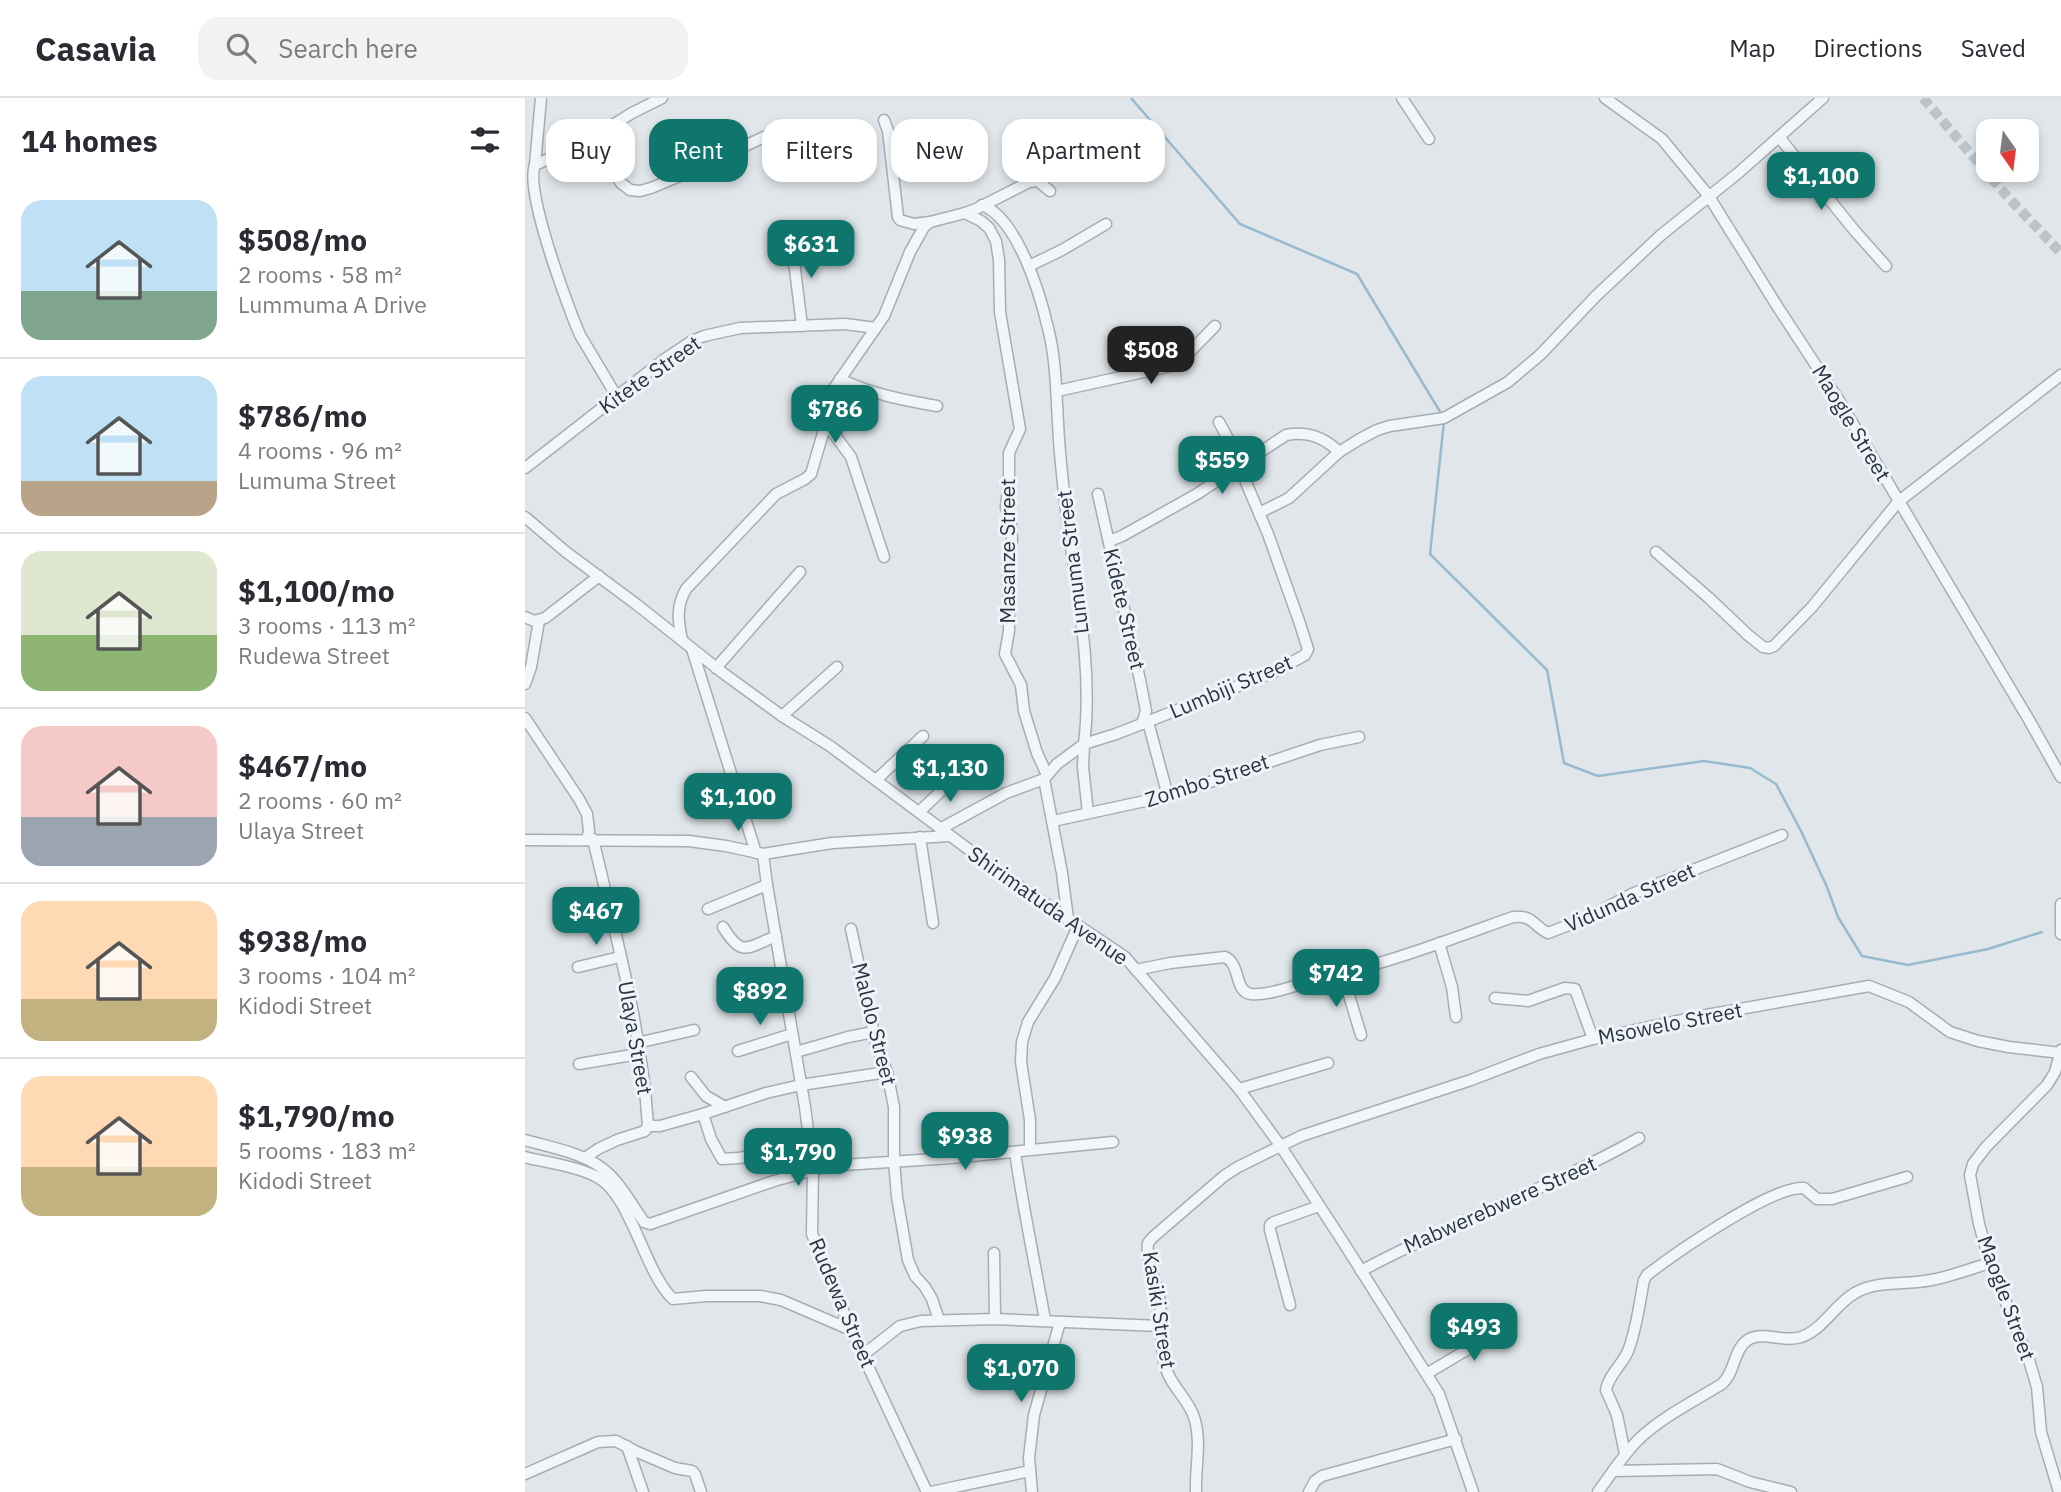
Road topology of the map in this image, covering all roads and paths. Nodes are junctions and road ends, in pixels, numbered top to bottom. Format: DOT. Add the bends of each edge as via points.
graph roads {
  1 [pos="662,98"];
  2 [pos="1402,98"];
  3 [pos="1605,98"];
  4 [pos="1820,99"];
  5 [pos="541,101"];
  6 [pos="622,119"];
  7 [pos="884,120"];
  8 [pos="1779,137"];
  9 [pos="762,138"];
  10 [pos="1429,139"];
  11 [pos="546,159"];
  12 [pos="535,164"];
  13 [pos="620,182"];
  14 [pos="1050,191"];
  15 [pos="1708,195"];
  16 [pos="528,200"];
  17 [pos="982,205"];
  18 [pos="965,214"];
  19 [pos="930,222"];
  20 [pos="1106,224"];
  21 [pos="791,237"];
  22 [pos="1029,266"];
  23 [pos="1886,266"];
  24 [pos="802,326"];
  25 [pos="1215,326"];
  26 [pos="876,328"];
  27 [pos="2061,375"];
  28 [pos="840,379"];
  29 [pos="1057,391"];
  30 [pos="617,397"];
  31 [pos="937,406"];
  32 [pos="1219,422"];
  33 [pos="826,423"];
  34 [pos="1339,452"];
  35 [pos="1238,467"];
  36 [pos="525,468"];
  37 [pos="1098,494"];
  38 [pos="1898,502"];
  39 [pos="1259,513"];
  40 [pos="525,517"];
  41 [pos="1109,541"];
  42 [pos="1656,552"];
  43 [pos="884,557"];
  44 [pos="800,572"];
  45 [pos="599,576"];
  46 [pos="525,618"];
  47 [pos="539,621"];
  48 [pos="683,640"];
  49 [pos="691,649"];
  50 [pos="837,667"];
  51 [pos="716,668"];
  52 [pos="525,684"];
  53 [pos="782,716"];
  54 [pos="525,718"];
  55 [pos="1145,723"];
  56 [pos="923,736"];
  57 [pos="1359,737"];
  58 [pos="1084,744"];
  59 [pos="959,774"];
  60 [pos="1045,777"];
  61 [pos="2061,777"];
  62 [pos="876,780"];
  63 [pos="1168,796"];
  64 [pos="919,811"];
  65 [pos="1089,813"];
  66 [pos="1053,821"];
  67 [pos="940,829"];
  68 [pos="1782,835"];
  69 [pos="950,836"];
  70 [pos="920,837"];
  71 [pos="590,839"];
  72 [pos="525,840"];
  73 [pos="760,854"];
  74 [pos="767,885"];
  75 [pos="2061,904"];
  76 [pos="708,909"];
  77 [pos="1068,919"];
  78 [pos="933,923"];
  79 [pos="1079,926"];
  80 [pos="723,927"];
  81 [pos="851,929"];
  82 [pos="2061,934"];
  83 [pos="776,936"];
  84 [pos="1439,943"];
  85 [pos="620,957"];
  86 [pos="578,967"];
  87 [pos="1136,970"];
  88 [pos="1342,972"];
  89 [pos="1495,998"];
  90 [pos="1456,1017"];
  91 [pos="694,1030"];
  92 [pos="874,1032"];
  93 [pos="792,1034"];
  94 [pos="1361,1035"];
  95 [pos="1594,1039"];
  96 [pos="638,1048"];
  97 [pos="738,1051"];
  98 [pos="796,1052"];
  99 [pos="2061,1052"];
  100 [pos="1328,1063"];
  101 [pos="579,1064"];
  102 [pos="887,1072"];
  103 [pos="691,1077"];
  104 [pos="801,1085"];
  105 [pos="1239,1089"];
  106 [pos="725,1107"];
  107 [pos="703,1114"];
  108 [pos="648,1126"];
  109 [pos="1639,1139"];
  110 [pos="525,1140"];
  111 [pos="1113,1142"];
  112 [pos="809,1144"];
  113 [pos="1280,1145"];
  114 [pos="1030,1150"];
  115 [pos="1014,1152"];
  116 [pos="525,1157"];
  117 [pos="585,1158"];
  118 [pos="894,1161"];
  119 [pos="813,1169"];
  120 [pos="1907,1177"];
  121 [pos="1319,1206"];
  122 [pos="994,1253"];
  123 [pos="1990,1263"];
  124 [pos="1361,1271"];
  125 [pos="1290,1305"];
  126 [pos="995,1319"];
  127 [pos="939,1320"];
  128 [pos="1045,1320"];
  129 [pos="1060,1322"];
  130 [pos="1160,1326"];
  131 [pos="1505,1327"];
  132 [pos="851,1330"];
  133 [pos="863,1355"];
  134 [pos="1428,1373"];
  135 [pos="1456,1439"];
  136 [pos="627,1446"];
  137 [pos="1625,1454"];
  138 [pos="1030,1471"];
  139 [pos="1613,1471"];
  140 [pos="525,1474"];
  141 [pos="643,1492"];
  142 [pos="701,1492"];
  143 [pos="929,1492"];
  144 [pos="1032,1492"];
  145 [pos="1196,1492"];
  146 [pos="1309,1492"];
  147 [pos="1473,1492"];
  148 [pos="1598,1492"];
  149 [pos="1791,1492"];
  150 [pos="2059,1492"];
  1 -- 6 [label="street"];
  2 -- 10 [label="street"];
  3 -- 15 [label="street, Maogle Street" via="1662,139"];
  4 -- 8 [label="street"];
  5 -- 12 [label="street"];
  7 -- 19 [label="street" via="898,217 914,224"];
  8 -- 15 [label="street"];
  8 -- 23 [label="street"];
  9 -- 13 [label="street" via="640,191"];
  11 -- 12 [label="street"];
  12 -- 16 [label="street"];
  14 -- 17 [label="street" via="1038,181 1029,181"];
  15 -- 34 [label="street" via="1622,270 1508,382 1444,418 1377,430"];
  15 -- 38 [label="street, Maogle Street"];
  16 -- 30 [label="street" via="580,335"];
  17 -- 18 [label="street"];
  17 -- 22 [label="street, Lumuma Street" via="1003,222"];
  18 -- 19 [label="street"];
  18 -- 60 [label="street, Masanze Street" via="989,228 999,260 1000,312 1020,429 1009,453 1006,507 1012,540 1005,654 1021,685 1024,711"];
  19 -- 26 [label="street" via="918,235"];
  20 -- 22 [label="street"];
  21 -- 24 [label="street"];
  22 -- 29 [label="street, Lumuma Street" via="1049,328"];
  24 -- 26 [label="street, Kitete Street"];
  24 -- 30 [label="street, Kitete Street" via="704,335"];
  25 -- 29 [label="street" via="1171,366"];
  26 -- 28 [label="street"];
  27 -- 38 [label="street"];
  28 -- 31 [label="street" via="868,392"];
  28 -- 33 [label="street" via="830,394"];
  29 -- 58 [label="street, Lumuma Street" via="1086,679"];
  30 -- 36 [label="street, Kitete Street"];
  32 -- 35 [label="street, Lumbiji Street"];
  33 -- 43 [label="street" via="851,457"];
  33 -- 48 [label="street" via="811,474 776,494 686,589 678,607"];
  34 -- 35 [label="street" via="1328,441 1294,433"];
  34 -- 39 [label="street" via="1289,498"];
  35 -- 39 [label="street, Lumbiji Street"];
  35 -- 41 [label="street"];
  37 -- 41 [label="street, Kidete Street"];
  38 -- 42 [label="street" via="1812,607 1769,648 1748,635"];
  38 -- 61 [label="street, Maogle Street"];
  39 -- 55 [label="street, Lumbiji Street" via="1306,641 1305,655 1274,672"];
  40 -- 45 [label="street, Shirimatuda Avenue"];
  41 -- 55 [label="street, Kidete Street"];
  44 -- 51 [label="street"];
  45 -- 47 [label="street"];
  45 -- 48 [label="street, Shirimatuda Avenue"];
  46 -- 47 [label="street"];
  47 -- 52 [label="street"];
  48 -- 49 [label="street, Shirimatuda Avenue"];
  49 -- 51 [label="street, Shirimatuda Avenue"];
  49 -- 73 [label="street, Rudewa Street"];
  50 -- 53 [label="street"];
  51 -- 53 [label="street, Shirimatuda Avenue"];
  53 -- 62 [label="street, Shirimatuda Avenue"];
  54 -- 71 [label="street, Ulaya Street" via="579,799 587,814"];
  55 -- 58 [label="street, Lumbiji Street"];
  55 -- 63 [label="street, Kidete Street"];
  56 -- 62 [label="street"];
  57 -- 63 [label="street, Zombo Street" via="1320,745"];
  58 -- 60 [label="street"];
  58 -- 65 [label="street, Lumuma Street"];
  59 -- 64 [label="street"];
  60 -- 66 [label="street"];
  60 -- 67 [label="street"];
  62 -- 64 [label="street, Shirimatuda Avenue"];
  63 -- 65 [label="street, Zombo Street"];
  64 -- 67 [label="street, Shirimatuda Avenue"];
  65 -- 66 [label="street, Zombo Street"];
  66 -- 77 [label="street"];
  67 -- 69 [label="street, Shirimatuda Avenue"];
  68 -- 84 [label="street, Vidunda Street" via="1632,894 1563,929 1548,933 1531,919 1513,917"];
  69 -- 70 [label="street"];
  69 -- 77 [label="street, Shirimatuda Avenue"];
  70 -- 73 [label="street"];
  70 -- 78 [label="street"];
  71 -- 72 [label="street"];
  71 -- 73 [label="street" via="689,841"];
  71 -- 85 [label="street, Ulaya Street"];
  73 -- 74 [label="street, Rudewa Street"];
  74 -- 76 [label="street"];
  74 -- 83 [label="street, Rudewa Street"];
  75 -- 82 [label="street"];
  77 -- 79 [label="street, Shirimatuda Avenue"];
  79 -- 87 [label="street, Shirimatuda Avenue" via="1125,957"];
  79 -- 114 [label="street" via="1022,1042"];
  80 -- 83 [label="street" via="739,947"];
  81 -- 92 [label="street, Malolo Street"];
  83 -- 93 [label="street, Rudewa Street"];
  84 -- 88 [label="street, Vidunda Street"];
  84 -- 90 [label="street" via="1453,987"];
  85 -- 86 [label="street"];
  85 -- 96 [label="street, Ulaya Street"];
  87 -- 88 [label="street, Vidunda Street" via="1225,957 1235,964 1240,984 1250,994"];
  87 -- 105 [label="street, Shirimatuda Avenue"];
  88 -- 94 [label="street"];
  89 -- 95 [label="street" via="1528,1001 1575,989"];
  91 -- 96 [label="street"];
  92 -- 98 [label="street"];
  92 -- 102 [label="street, Malolo Street"];
  93 -- 97 [label="street"];
  93 -- 98 [label="street, Rudewa Street"];
  95 -- 99 [label="street, Msowelo Street" via="1869,986 1909,1002 1950,1032 2009,1047"];
  95 -- 113 [label="street, Msowelo Street"];
  96 -- 101 [label="street"];
  96 -- 108 [label="street, Ulaya Street"];
  98 -- 104 [label="street, Rudewa Street"];
  99 -- 123 [label="street, Maogle Street" via="2047,1085 1973,1164 1972,1192"];
  100 -- 105 [label="street"];
  102 -- 104 [label="street"];
  102 -- 118 [label="street, Malolo Street" via="894,1107"];
  103 -- 106 [label="street" via="706,1096"];
  104 -- 106 [label="street"];
  104 -- 112 [label="street, Rudewa Street"];
  105 -- 113 [label="street, Shirimatuda Avenue"];
  106 -- 107 [label="street"];
  107 -- 108 [label="street"];
  107 -- 112 [label="street" via="722,1159"];
  108 -- 117 [label="street, Ulaya Street"];
  109 -- 124 [label="street, Mabwerebwere Street"];
  110 -- 117 [label="street"];
  111 -- 114 [label="street"];
  112 -- 119 [label="street, Rudewa Street"];
  113 -- 121 [label="street, Shirimatuda Avenue"];
  113 -- 130 [label="street, Kasiki Street" via="1224,1176 1152,1237 1147,1251 1159,1296"];
  114 -- 115 [label="street"];
  115 -- 118 [label="street"];
  115 -- 128 [label="street"];
  116 -- 132 [label="street" via="580,1170 609,1185 673,1298 760,1296 781,1300"];
  117 -- 119 [label="street" via="610,1175 650,1224"];
  118 -- 119 [label="street"];
  118 -- 127 [label="street, Malolo Street" via="908,1260 932,1298"];
  119 -- 132 [label="street, Rudewa Street" via="812,1234"];
  120 -- 137 [label="street" via="1823,1200 1804,1188 1789,1190 1694,1241 1647,1275 1634,1336 1606,1390"];
  121 -- 124 [label="street, Shirimatuda Avenue"];
  121 -- 125 [label="street" via="1270,1225"];
  122 -- 126 [label="street"];
  123 -- 137 [label="street" via="1855,1293 1802,1337 1748,1340 1723,1384 1654,1426"];
  123 -- 150 [label="street, Maogle Street" via="2029,1360 2041,1432"];
  124 -- 134 [label="street, Shirimatuda Avenue"];
  126 -- 127 [label="street"];
  126 -- 128 [label="street"];
  127 -- 133 [label="street" via="900,1326"];
  128 -- 129 [label="street"];
  129 -- 130 [label="street"];
  129 -- 138 [label="street" via="1034,1415"];
  130 -- 145 [label="street, Kasiki Street" via="1168,1375 1196,1426"];
  131 -- 134 [label="street"];
  132 -- 133 [label="street, Rudewa Street"];
  133 -- 143 [label="street, Rudewa Street"];
  134 -- 135 [label="street, Shirimatuda Avenue"];
  135 -- 146 [label="street" via="1322,1476"];
  135 -- 147 [label="street, Shirimatuda Avenue"];
  136 -- 140 [label="street" via="616,1440 598,1443"];
  136 -- 141 [label="street"];
  136 -- 142 [label="street" via="692,1471"];
  137 -- 139 [label="street"];
  138 -- 143 [label="street"];
  138 -- 144 [label="street"];
  139 -- 148 [label="street"];
  139 -- 149 [label="street" via="1717,1469"];
}
